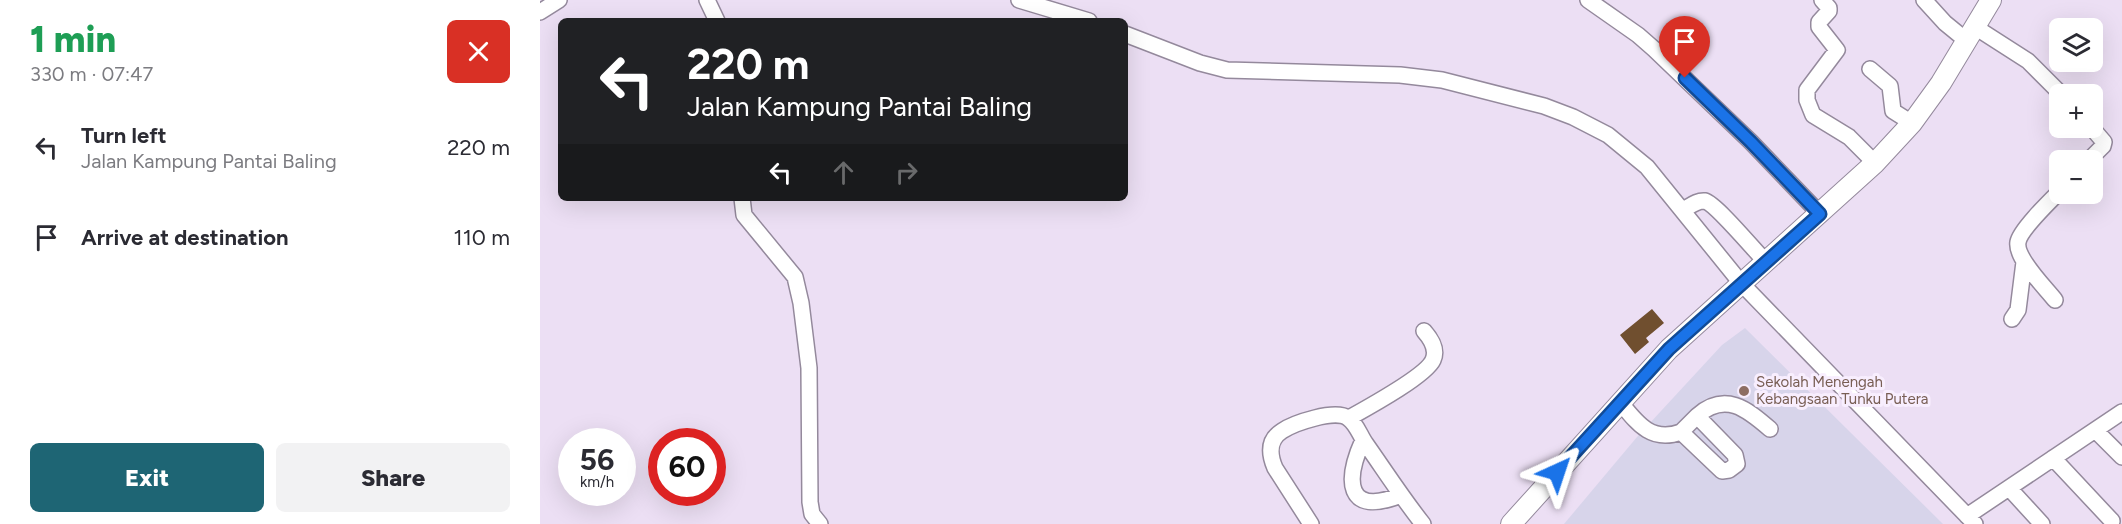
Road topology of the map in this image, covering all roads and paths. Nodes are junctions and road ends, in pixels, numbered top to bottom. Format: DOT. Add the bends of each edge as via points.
graph roads {
  1 [pos="558,0"];
  2 [pos="707,0"];
  3 [pos="1019,0"];
  4 [pos="1588,0"];
  5 [pos="1822,0"];
  6 [pos="1924,0"];
  7 [pos="1990,0"];
  8 [pos="540,12"];
  9 [pos="716,18"];
  10 [pos="1079,18"];
  11 [pos="1971,34"];
  12 [pos="1128,35"];
  13 [pos="1870,69"];
  14 [pos="2051,84"];
  15 [pos="1912,123"];
  16 [pos="2101,138"];
  17 [pos="2099,150"];
  18 [pos="1875,163"];
  19 [pos="742,201"];
  20 [pos="2049,203"];
  21 [pos="1683,210"];
  22 [pos="1820,214"];
  23 [pos="1766,262"];
  24 [pos="2024,262"];
  25 [pos="1742,283"];
  26 [pos="2055,300"];
  27 [pos="2012,319"];
  28 [pos="1424,331"];
  29 [pos="1620,402"];
  30 [pos="2122,412"];
  31 [pos="1697,416"];
  32 [pos="1348,418"];
  33 [pos="1770,429"];
  34 [pos="2095,430"];
  35 [pos="1681,432"];
  36 [pos="1363,440"];
  37 [pos="2122,457"];
  38 [pos="2053,458"];
  39 [pos="2009,488"];
  40 [pos="1401,495"];
  41 [pos="1971,520"];
  42 [pos="2112,521"];
  43 [pos="820,524"];
  44 [pos="1311,524"];
  45 [pos="1423,524"];
  46 [pos="1510,524"];
  47 [pos="2042,524"];
  1 -- 8 [label="street"];
  2 -- 9 [label="street"];
  3 -- 10 [label="street"];
  4 -- 22 [label="street" via="1654,49"];
  5 -- 18 [label="street" via="1829,11 1819,27 1837,50 1807,90 1808,104 1813,115 1849,137"];
  6 -- 11 [label="street" via="1945,23"];
  7 -- 11 [label="main road"];
  11 -- 14 [label="street" via="2028,61"];
  11 -- 15 [label="main road"];
  12 -- 21 [label="street" via="1227,70 1432,79 1544,106 1591,125 1620,144 1647,167"];
  13 -- 15 [label="street" via="1890,86 1893,111"];
  15 -- 18 [label="main road"];
  16 -- 17 [label="street" via="2104,142"];
  18 -- 22 [label="main road"];
  19 -- 43 [label="street" via="744,215 795,277 809,368 811,508"];
  20 -- 24 [label="street" via="2019,237 2018,248"];
  21 -- 23 [label="street" via="1701,201 1712,205"];
  21 -- 25 [label="street"];
  22 -- 23 [label="main road"];
  23 -- 25 [label="main road"];
  24 -- 26 [label="street"];
  24 -- 27 [label="street" via="2018,310"];
  25 -- 29 [label="main road" via="1669,349"];
  25 -- 41 [label="street"];
  28 -- 32 [label="street" via="1435,352 1428,367 1386,398"];
  29 -- 35 [label="street" via="1633,418 1655,434"];
  29 -- 46 [label="main road"];
  30 -- 34 [label="street"];
  31 -- 33 [label="street" via="1717,405 1735,405"];
  31 -- 35 [label="street"];
  31 -- 35 [label="street" via="1735,455 1734,468 1722,471"];
  32 -- 36 [label="street"];
  32 -- 44 [label="street" via="1336,415 1296,424 1279,432 1272,442 1275,468"];
  34 -- 37 [label="street"];
  34 -- 38 [label="street"];
  36 -- 40 [label="street"];
  36 -- 40 [label="street" via="1351,474 1357,495 1378,502"];
  38 -- 39 [label="street"];
  38 -- 42 [label="street"];
  39 -- 41 [label="street"];
  39 -- 47 [label="street"];
  40 -- 45 [label="street"];
}
